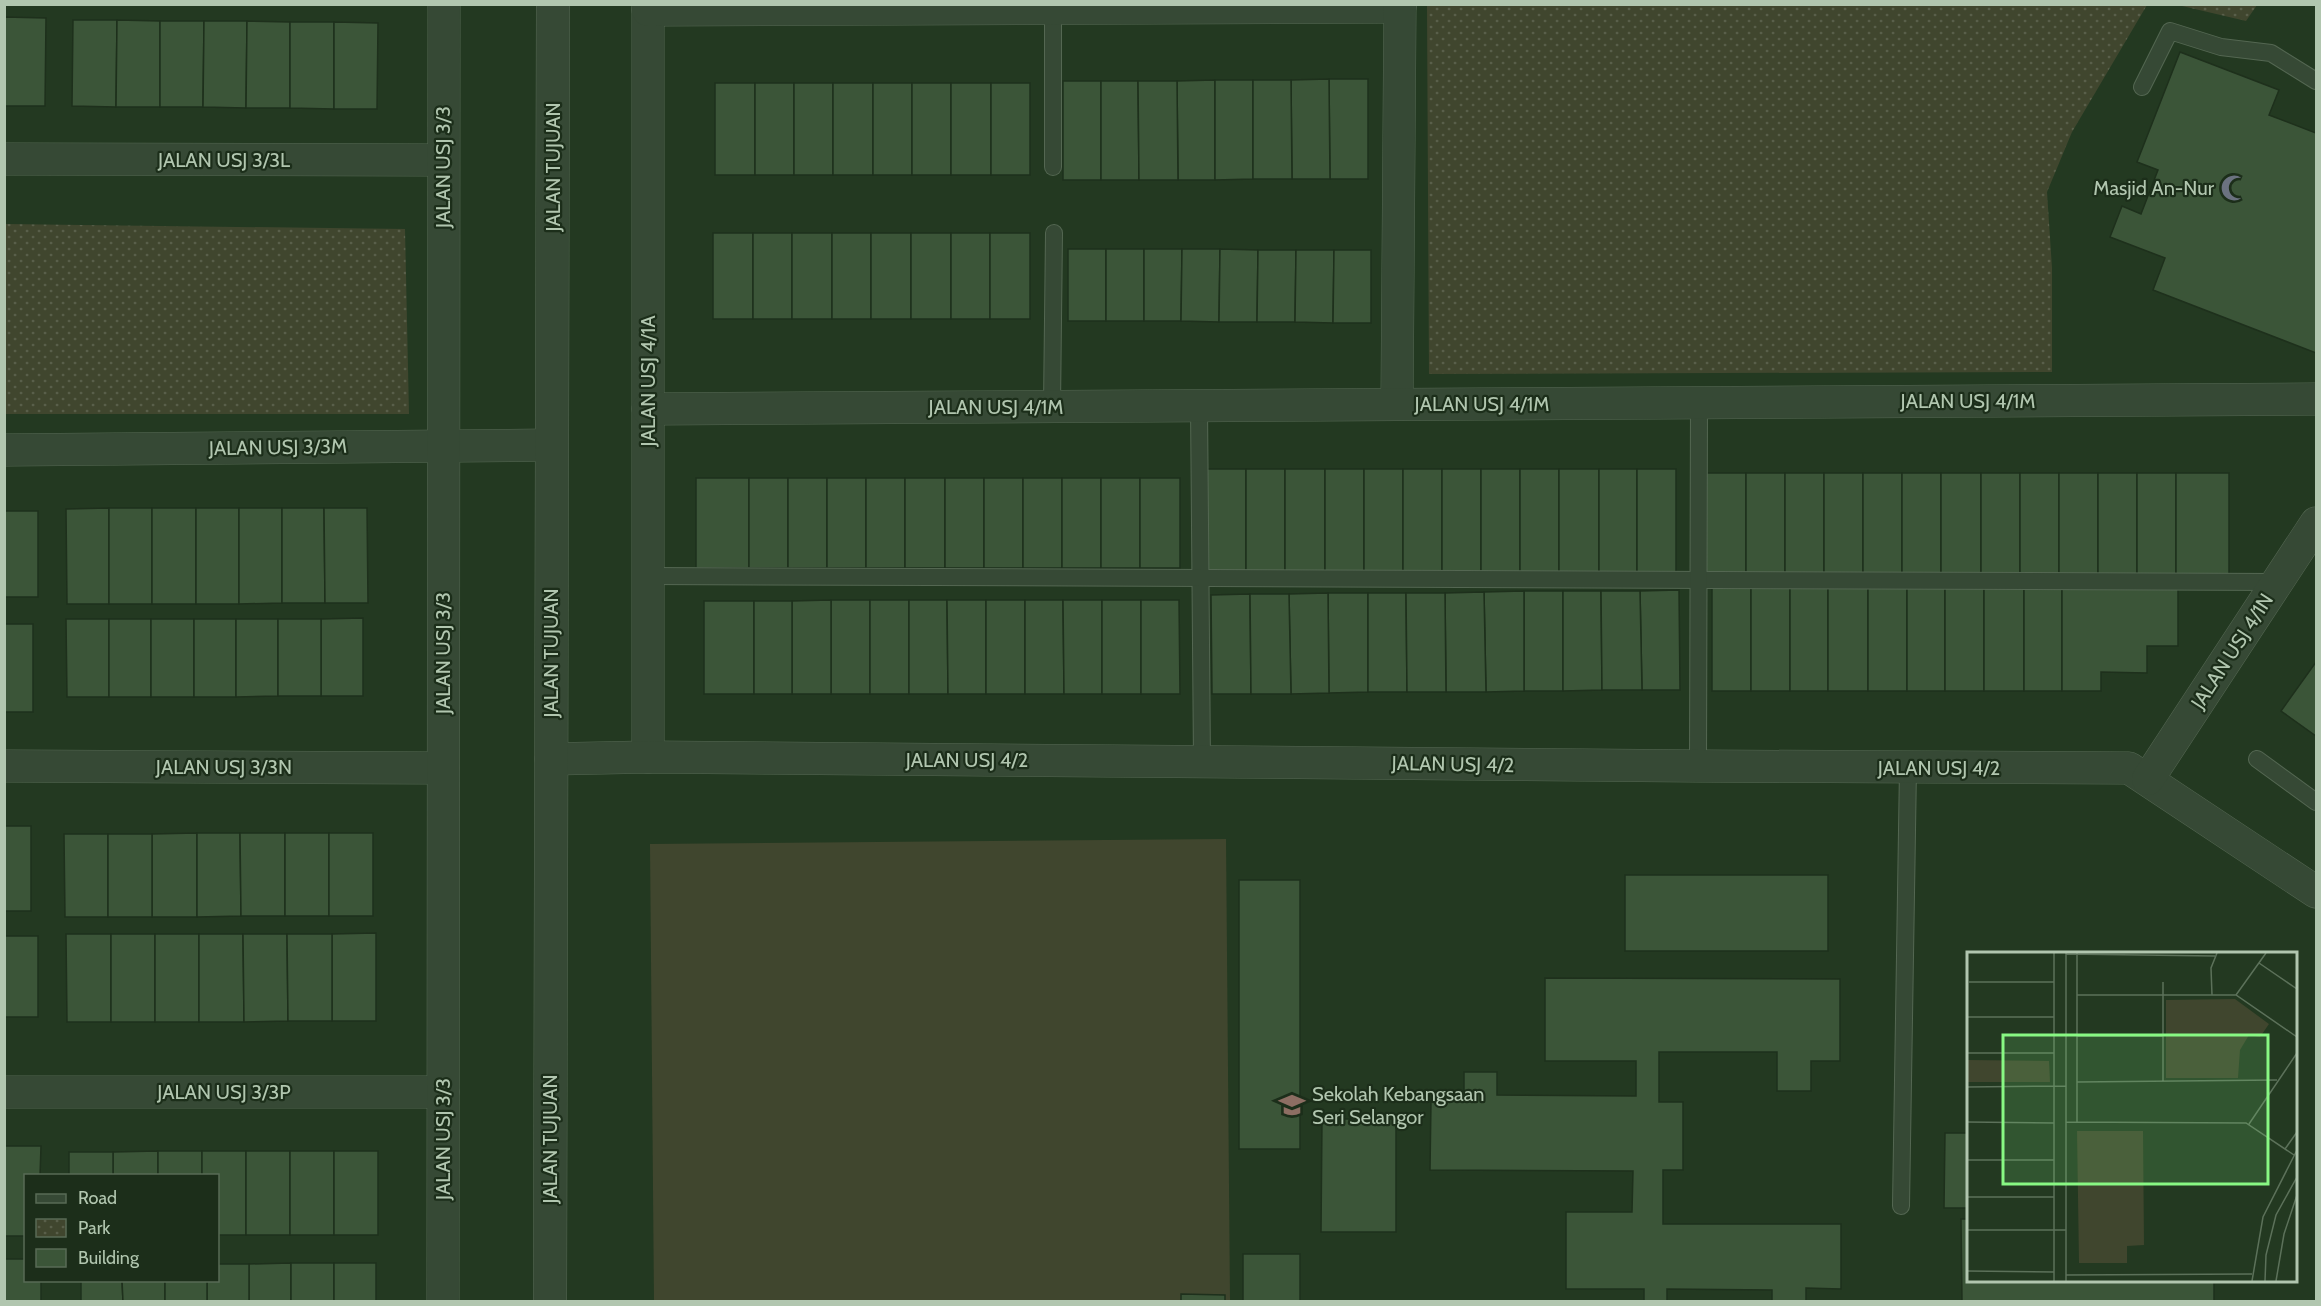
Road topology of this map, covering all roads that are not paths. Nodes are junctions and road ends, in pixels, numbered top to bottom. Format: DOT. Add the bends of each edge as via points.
graph roads {
  1 [pos="444,4"];
  2 [pos="553,4"];
  3 [pos="1053,6"];
  4 [pos="1400,6"];
  5 [pos="648,7"];
  6 [pos="2316,81"];
  7 [pos="2142,87"];
  8 [pos="4,159"];
  9 [pos="443,160"];
  10 [pos="1053,167"];
  11 [pos="1054,233"];
  12 [pos="2316,399"];
  13 [pos="1699,402"];
  14 [pos="1397,404"];
  15 [pos="1052,406"];
  16 [pos="1199,406"];
  17 [pos="648,409"];
  18 [pos="552,445"];
  19 [pos="443,446"];
  20 [pos="4,450"];
  21 [pos="2316,524"];
  22 [pos="648,576"];
  23 [pos="1201,579"];
  24 [pos="1699,580"];
  25 [pos="2277,582"];
  26 [pos="648,757"];
  27 [pos="551,759"];
  28 [pos="2256,759"];
  29 [pos="1202,762"];
  30 [pos="4,766"];
  31 [pos="1698,766"];
  32 [pos="443,768"];
  33 [pos="1908,768"];
  34 [pos="2148,779"];
  35 [pos="2316,802"];
  36 [pos="2316,892"];
  37 [pos="4,1092"];
  38 [pos="443,1092"];
  39 [pos="1901,1206"];
  40 [pos="443,1302"];
  41 [pos="550,1302"];
  1 -- 9 [label="street, JALAN USJ 3/3"];
  2 -- 18 [label="street, JALAN TUJUAN"];
  3 -- 4 [label="street"];
  3 -- 5 [label="street"];
  3 -- 10 [label="lane"];
  4 -- 14 [label="street"];
  5 -- 17 [label="street, JALAN USJ 4/1A"];
  6 -- 7 [label="lane" via="2271,52 2221,47 2170,32"];
  8 -- 9 [label="street, JALAN USJ 3/3L"];
  9 -- 19 [label="street, JALAN USJ 3/3"];
  11 -- 15 [label="lane"];
  12 -- 13 [label="street, JALAN USJ 4/1M"];
  13 -- 14 [label="street, JALAN USJ 4/1M"];
  13 -- 24 [label="lane"];
  14 -- 16 [label="street, JALAN USJ 4/1M"];
  15 -- 16 [label="street, JALAN USJ 4/1M"];
  15 -- 17 [label="street, JALAN USJ 4/1M"];
  16 -- 23 [label="lane"];
  17 -- 22 [label="street, JALAN USJ 4/1A"];
  18 -- 19 [label="street, JALAN USJ 3/3M"];
  18 -- 27 [label="street, JALAN TUJUAN"];
  19 -- 20 [label="street, JALAN USJ 3/3M"];
  19 -- 32 [label="street, JALAN USJ 3/3"];
  21 -- 25 [label="street, JALAN USJ 4/1N"];
  22 -- 23 [label="lane"];
  22 -- 26 [label="street, JALAN USJ 4/1A"];
  23 -- 24 [label="lane"];
  23 -- 29 [label="lane"];
  24 -- 25 [label="lane"];
  24 -- 31 [label="lane"];
  25 -- 34 [label="street, JALAN USJ 4/1N"];
  26 -- 27 [label="street, JALAN USJ 4/2"];
  26 -- 29 [label="street, JALAN USJ 4/2"];
  27 -- 41 [label="street, JALAN TUJUAN"];
  28 -- 35 [label="lane"];
  29 -- 31 [label="street, JALAN USJ 4/2"];
  30 -- 32 [label="street, JALAN USJ 3/3N"];
  31 -- 33 [label="street, JALAN USJ 4/2"];
  32 -- 38 [label="street, JALAN USJ 3/3"];
  33 -- 34 [label="street, JALAN USJ 4/2" via="2129,768"];
  33 -- 39 [label="lane"];
  34 -- 36 [label="street, JALAN USJ 4/2"];
  37 -- 38 [label="street, JALAN USJ 3/3P"];
  38 -- 40 [label="street, JALAN USJ 3/3"];
}
